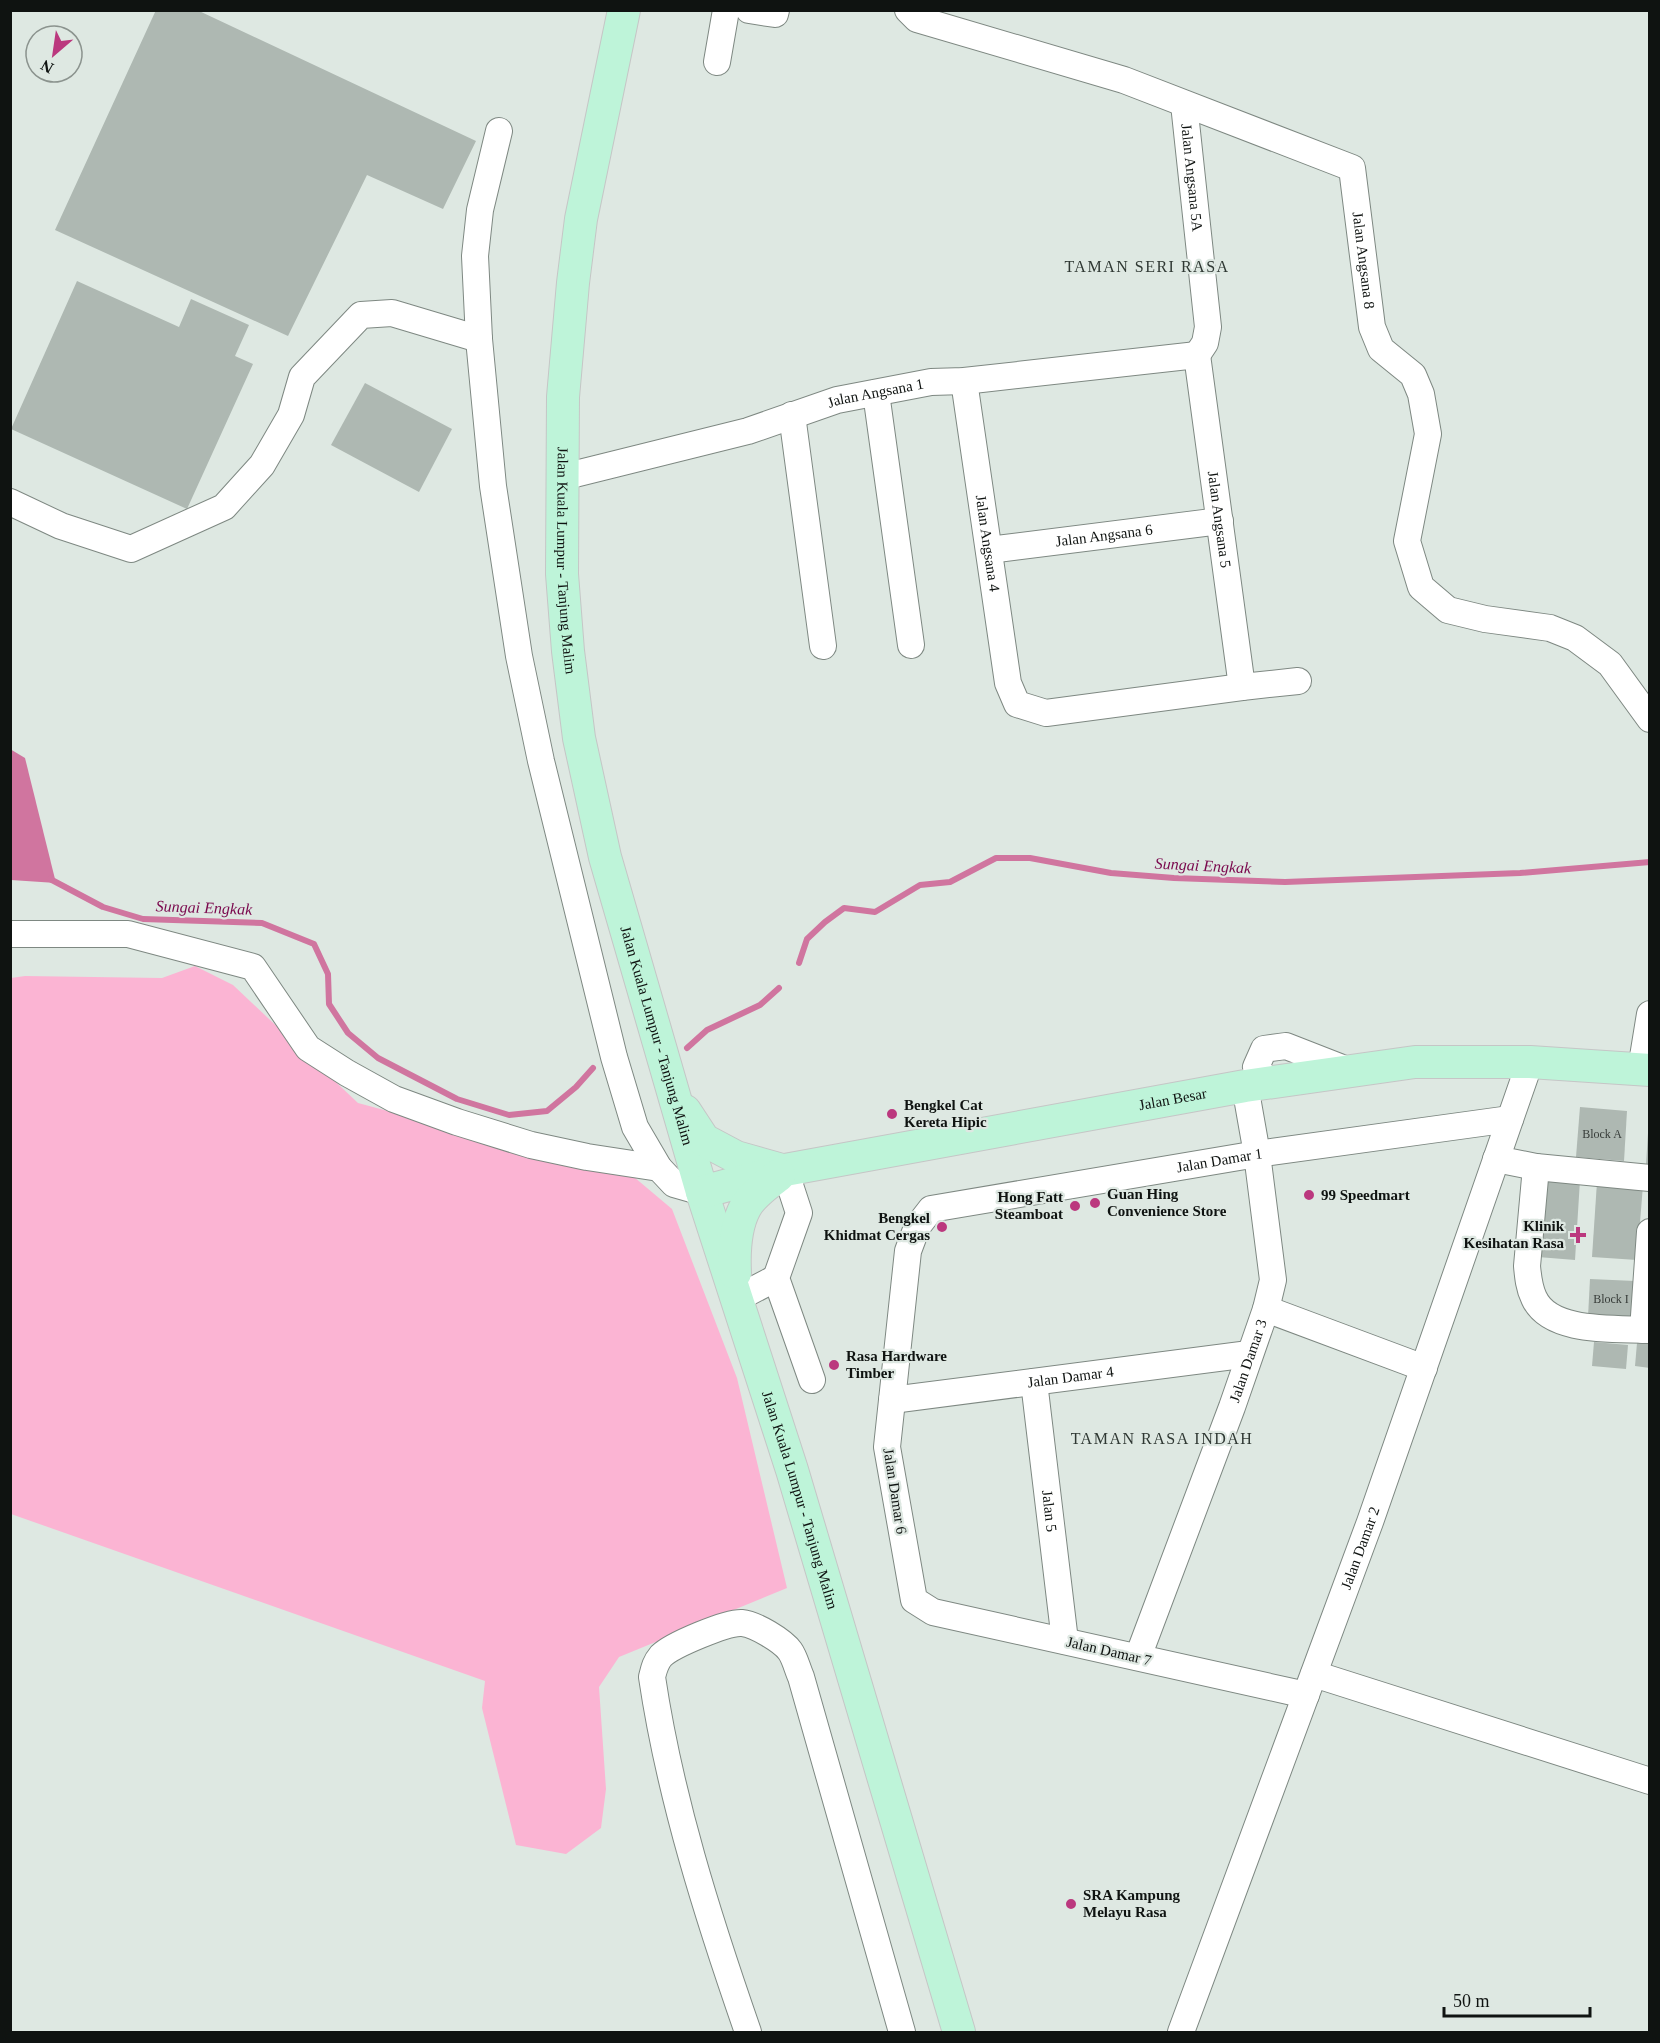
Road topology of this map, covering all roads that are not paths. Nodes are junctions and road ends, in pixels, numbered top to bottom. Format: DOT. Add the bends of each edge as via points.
graph roads {
  1 [pos="624,10"];
  2 [pos="726,10"];
  3 [pos="749,10"];
  4 [pos="776,10"];
  5 [pos="908,10"];
  6 [pos="717,62"];
  7 [pos="1185,104"];
  8 [pos="499,131"];
  9 [pos="479,339"];
  10 [pos="1197,355"];
  11 [pos="964,381"];
  12 [pos="876,393"];
  13 [pos="792,415"];
  14 [pos="563,477"];
  15 [pos="10,502"];
  16 [pos="1220,521"];
  17 [pos="989,550"];
  18 [pos="911,645"];
  19 [pos="823,646"];
  20 [pos="1298,681"];
  21 [pos="1242,687"];
  22 [pos="1650,719"];
  23 [pos="10,934"];
  24 [pos="1650,1014"];
  25 [pos="1530,1062"];
  26 [pos="1645,1070"];
  27 [pos="1257,1084"];
  28 [pos="672,1087"];
  29 [pos="1510,1119"];
  30 [pos="1257,1154"];
  31 [pos="1496,1160"];
  32 [pos="659,1167"];
  33 [pos="1536,1167"];
  34 [pos="785,1170"];
  35 [pos="1650,1178"];
  36 [pos="702,1192"];
  37 [pos="931,1209"];
  38 [pos="1650,1232"];
  39 [pos="776,1278"];
  40 [pos="736,1299"];
  41 [pos="1266,1309"];
  42 [pos="1646,1330"];
  43 [pos="1249,1354"];
  44 [pos="1424,1368"];
  45 [pos="812,1380"];
  46 [pos="1034,1382"];
  47 [pos="892,1400"];
  48 [pos="914,1600"];
  49 [pos="1065,1641"];
  50 [pos="1138,1657"];
  51 [pos="1310,1685"];
  52 [pos="1650,1781"];
  53 [pos="748,2032"];
  54 [pos="902,2032"];
  55 [pos="959,2032"];
  56 [pos="1181,2032"];
  1 -- 14 [label="main road, Jalan Kuala Lumpur - Tanjung Malim" via="579,241 563,397"];
  2 -- 6 [label="street"];
  3 -- 4 [label="street" via="776,14"];
  5 -- 7 [label="street" via="917,19 1124,80"];
  7 -- 10 [label="street, Jalan Angsana 5A" via="1208,327 1205,343"];
  7 -- 22 [label="street, Jalan Angsana 8" via="1352,168 1372,327 1382,349 1413,375 1427,424 1407,541 1420,587 1448,610 1528,623 1575,638 1610,664"];
  8 -- 9 [label="street" via="476,233"];
  9 -- 15 [label="street" via="392,313 362,315 302,377 291,415 262,465 224,507 131,549 60,526"];
  9 -- 32 [label="street" via="493,486 519,656 541,761 614,1057 635,1127"];
  10 -- 11 [label="street, Jalan Angsana 1"];
  10 -- 16 [label="street, Jalan Angsana 5"];
  11 -- 12 [label="street, Jalan Angsana 1" via="931,382"];
  11 -- 17 [label="street, Jalan Angsana 4"];
  12 -- 13 [label="street, Jalan Angsana 1" via="837,400"];
  12 -- 18 [label="street"];
  13 -- 14 [label="street, Jalan Angsana 1" via="748,431"];
  13 -- 19 [label="street"];
  14 -- 28 [label="main road, Jalan Kuala Lumpur - Tanjung Malim" via="562,574 579,738 605,857"];
  16 -- 17 [label="street, Jalan Angsana 6"];
  16 -- 21 [label="street, Jalan Angsana 5"];
  17 -- 21 [label="street, Jalan Angsana 4" via="1008,683 1017,704 1046,713"];
  20 -- 21 [label="street"];
  23 -- 32 [label="street" via="128,934 253,967 308,1048 394,1099 531,1145"];
  24 -- 26 [label="street"];
  25 -- 26 [label="main road, Jalan Besar"];
  25 -- 27 [label="main road, Jalan Besar" via="1415,1062"];
  25 -- 29 [label="street, Jalan Damar 2"];
  27 -- 30 [label="street, Jalan Damar 3"];
  27 -- 34 [label="main road, Jalan Besar"];
  28 -- 34 [label="main road" via="704,1140 736,1157"];
  28 -- 36 [label="main road, Jalan Kuala Lumpur - Tanjung Malim"];
  29 -- 30 [label="street, Jalan Damar 1"];
  29 -- 31 [label="street, Jalan Damar 2"];
  30 -- 37 [label="street, Jalan Damar 1"];
  30 -- 41 [label="street, Jalan Damar 3" via="1273,1280"];
  31 -- 33 [label="street"];
  31 -- 44 [label="street, Jalan Damar 2"];
  32 -- 36 [label="street" via="674,1184"];
  33 -- 35 [label="street"];
  33 -- 42 [label="street" via="1527,1266 1535,1300 1559,1321 1578,1326"];
  34 -- 36 [label="main road, Jalan Besar"];
  34 -- 39 [label="street" via="799,1214"];
  34 -- 40 [label="main road" via="745,1207 734,1257"];
  36 -- 40 [label="main road, Jalan Kuala Lumpur - Tanjung Malim"];
  37 -- 47 [label="street, Jalan Damar 6" via="917,1227 908,1251"];
  38 -- 42 [label="street"];
  39 -- 40 [label="street"];
  39 -- 45 [label="street"];
  40 -- 55 [label="main road, Jalan Kuala Lumpur - Tanjung Malim" via="792,1470"];
  41 -- 43 [label="street, Jalan Damar 3"];
  41 -- 44 [label="street"];
  43 -- 46 [label="street, Jalan Damar 4"];
  43 -- 50 [label="street, Jalan Damar 3"];
  44 -- 51 [label="street, Jalan Damar 2"];
  46 -- 47 [label="street, Jalan Damar 4"];
  46 -- 49 [label="street, Jalan 5"];
  47 -- 48 [label="street, Jalan Damar 6" via="887,1447"];
  48 -- 49 [label="street, Jalan Damar 7" via="933,1612"];
  49 -- 50 [label="street, Jalan Damar 7"];
  50 -- 51 [label="street, Jalan Damar 7"];
  51 -- 52 [label="street, Jalan Damar 7"];
  51 -- 56 [label="street, Jalan Damar 2"];
  53 -- 54 [label="street" via="710,1919 677,1798 652,1677 655,1664 663,1655 692,1638 742,1623 759,1628 789,1650 801,1677"];
}
